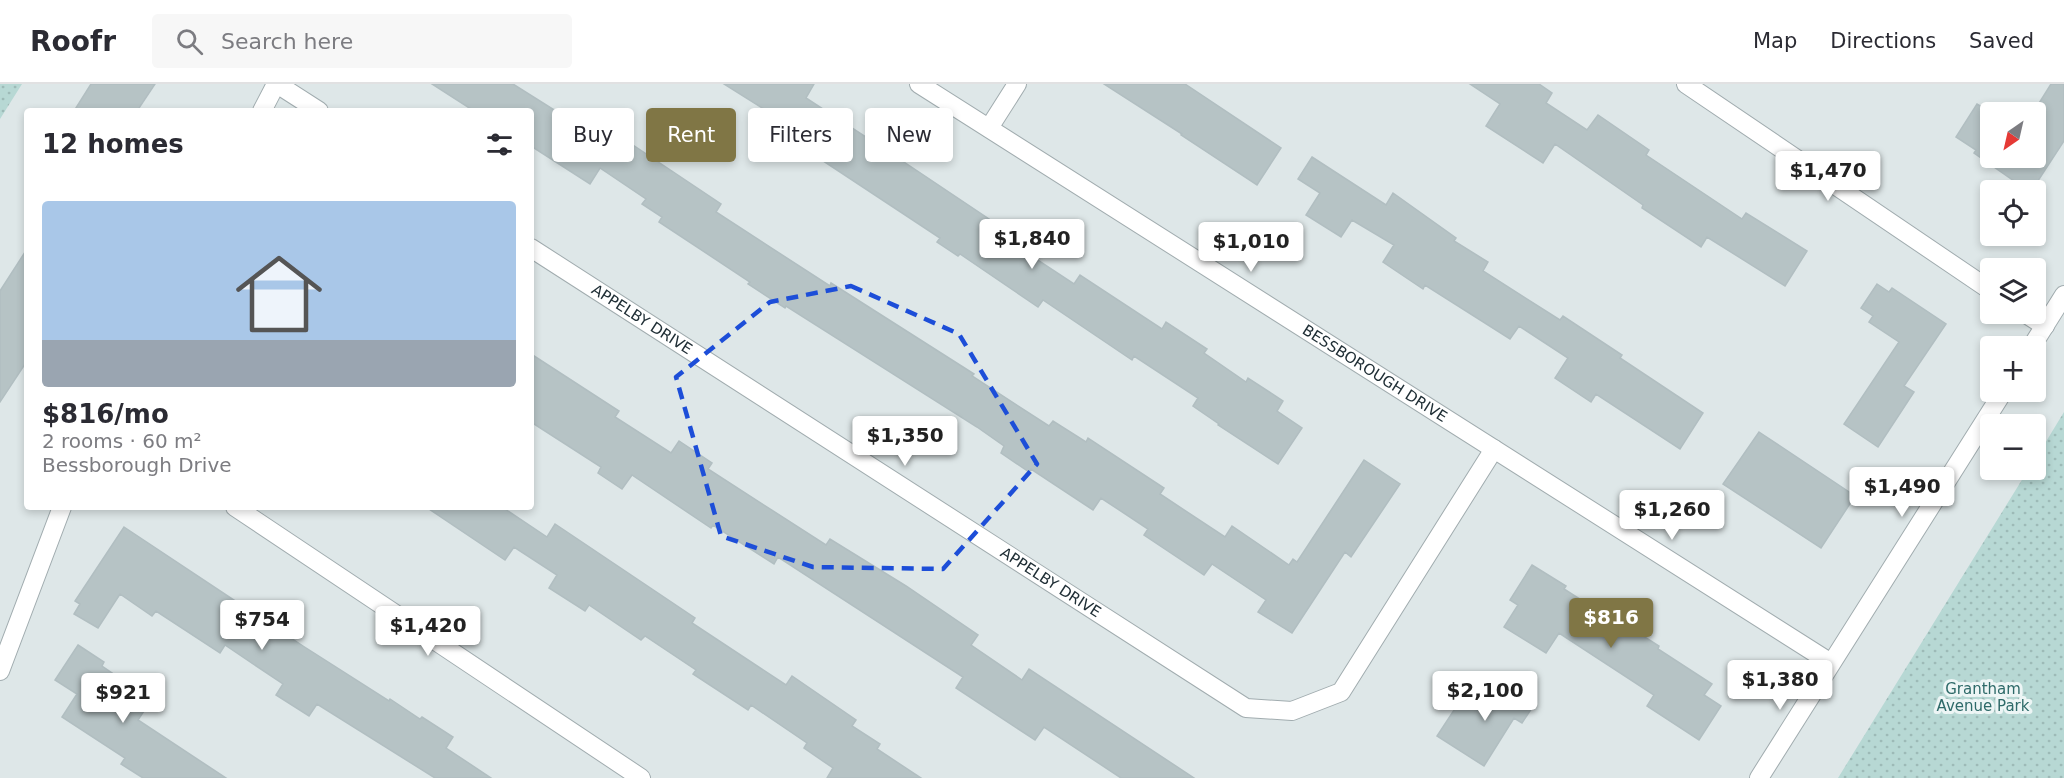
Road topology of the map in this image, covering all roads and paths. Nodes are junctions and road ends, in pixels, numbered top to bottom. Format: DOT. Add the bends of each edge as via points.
graph roads {
  1 [pos="277,84"];
  2 [pos="920,84"];
  3 [pos="1017,84"];
  4 [pos="1686,84"];
  5 [pos="264,108"];
  6 [pos="314,108"];
  7 [pos="989,128"];
  8 [pos="534,250"];
  9 [pos="1980,283"];
  10 [pos="2064,295"];
  11 [pos="2042,324"];
  12 [pos="2045,326"];
  13 [pos="2038,336"];
  14 [pos="1997,402"];
  15 [pos="1494,449"];
  16 [pos="61,510"];
  17 [pos="239,510"];
  18 [pos="1831,663"];
  19 [pos="0,671"];
  20 [pos="641,778"];
  21 [pos="1759,778"];
  1 -- 5 [label="street"];
  1 -- 6 [label="street"];
  2 -- 7 [label="street, BESSBOROUGH DRIVE"];
  3 -- 7 [label="street"];
  4 -- 9 [label="street"];
  7 -- 15 [label="street, BESSBOROUGH DRIVE"];
  8 -- 15 [label="street, APPELBY DRIVE" via="1246,708 1292,711 1341,692"];
  10 -- 12 [label="street"];
  11 -- 12 [label="street"];
  12 -- 13 [label="street"];
  14 -- 18 [label="street"];
  15 -- 18 [label="street, BESSBOROUGH DRIVE"];
  16 -- 19 [label="street"];
  17 -- 20 [label="street"];
  18 -- 21 [label="street"];
}
